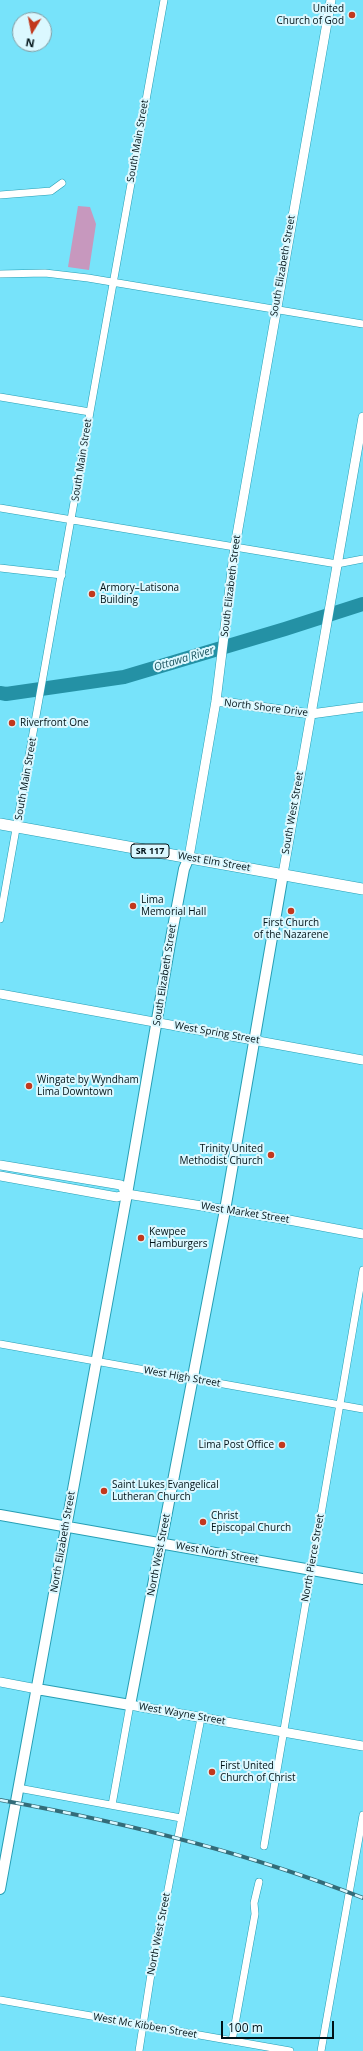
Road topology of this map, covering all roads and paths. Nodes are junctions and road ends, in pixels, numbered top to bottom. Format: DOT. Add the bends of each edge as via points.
graph roads {
  1 [pos="164,0"];
  2 [pos="331,0"];
  3 [pos="62,183"];
  4 [pos="0,195"];
  5 [pos="0,274"];
  6 [pos="112,282"];
  7 [pos="275,309"];
  8 [pos="363,324"];
  9 [pos="0,397"];
  10 [pos="90,412"];
  11 [pos="363,417"];
  12 [pos="0,508"];
  13 [pos="72,520"];
  14 [pos="235,546"];
  15 [pos="363,559"];
  16 [pos="337,564"];
  17 [pos="0,568"];
  18 [pos="62,575"];
  19 [pos="216,701"];
  20 [pos="363,707"];
  21 [pos="311,714"];
  22 [pos="0,824"];
  23 [pos="17,827"];
  24 [pos="189,858"];
  25 [pos="283,874"];
  26 [pos="363,889"];
  27 [pos="0,919"];
  28 [pos="0,994"];
  29 [pos="157,1022"];
  30 [pos="254,1040"];
  31 [pos="363,1060"];
  32 [pos="0,1165"];
  33 [pos="0,1176"];
  34 [pos="127,1194"];
  35 [pos="225,1210"];
  36 [pos="363,1234"];
  37 [pos="363,1270"];
  38 [pos="0,1344"];
  39 [pos="96,1361"];
  40 [pos="193,1378"];
  41 [pos="340,1405"];
  42 [pos="363,1409"];
  43 [pos="0,1515"];
  44 [pos="66,1526"];
  45 [pos="161,1543"];
  46 [pos="311,1570"];
  47 [pos="363,1579"];
  48 [pos="0,1682"];
  49 [pos="36,1689"];
  50 [pos="130,1705"];
  51 [pos="200,1718"];
  52 [pos="284,1732"];
  53 [pos="363,1746"];
  54 [pos="18,1788"];
  55 [pos="112,1805"];
  56 [pos="363,1816"];
  57 [pos="181,1818"];
  58 [pos="264,1846"];
  59 [pos="259,1882"];
  60 [pos="0,1889"];
  61 [pos="0,2000"];
  62 [pos="143,2025"];
  63 [pos="232,2041"];
  64 [pos="139,2051"];
  65 [pos="290,2051"];
  66 [pos="320,2051"];
  1 -- 6 [label="street, South Main Street"];
  2 -- 7 [label="street, South Elizabeth Street"];
  3 -- 4 [label="street" via="51,191"];
  5 -- 6 [label="street" via="45,273"];
  6 -- 7 [label="street"];
  6 -- 10 [label="street, South Main Street"];
  7 -- 8 [label="street"];
  7 -- 14 [label="street, South Elizabeth Street"];
  9 -- 10 [label="street"];
  10 -- 13 [label="street, South Main Street"];
  11 -- 16 [label="street, South West Street"];
  12 -- 13 [label="street"];
  13 -- 14 [label="street"];
  13 -- 18 [label="street, South Main Street"];
  14 -- 16 [label="street"];
  14 -- 19 [label="street, South Elizabeth Street"];
  15 -- 16 [label="street"];
  16 -- 21 [label="street, South West Street"];
  17 -- 18 [label="street"];
  18 -- 23 [label="street, South Main Street"];
  19 -- 21 [label="street, North Shore Drive"];
  19 -- 24 [label="street, South Elizabeth Street"];
  20 -- 21 [label="street, North Shore Drive"];
  21 -- 25 [label="street, South West Street"];
  22 -- 23 [label="main road, SR 117"];
  23 -- 24 [label="main road, West Elm Street / SR 117"];
  23 -- 27 [label="street, South Main Street"];
  24 -- 25 [label="main road, West Elm Street / SR 117"];
  24 -- 29 [label="main road, South Elizabeth Street" via="184,869"];
  25 -- 26 [label="main road, West Elm Street / SR 117"];
  25 -- 30 [label="main road, South West Street"];
  28 -- 29 [label="street, West Spring Street"];
  29 -- 30 [label="street, West Spring Street"];
  29 -- 34 [label="main road, South Elizabeth Street"];
  30 -- 31 [label="street, West Spring Street"];
  30 -- 35 [label="main road, South West Street"];
  32 -- 34 [label="street, West Market Street" via="121,1186"];
  33 -- 34 [label="street, West Market Street" via="117,1197"];
  34 -- 35 [label="street, West Market Street"];
  34 -- 39 [label="main road, North Elizabeth Street"];
  35 -- 36 [label="street, West Market Street"];
  35 -- 40 [label="main road, North West Street"];
  37 -- 41 [label="street, North Pierce Street"];
  38 -- 39 [label="street, West High Street"];
  39 -- 40 [label="street, West High Street"];
  39 -- 44 [label="main road, North Elizabeth Street"];
  40 -- 41 [label="street, West High Street"];
  40 -- 45 [label="main road, North West Street"];
  41 -- 42 [label="street, West High Street"];
  41 -- 46 [label="street, North Pierce Street"];
  43 -- 44 [label="main road, West North Street"];
  44 -- 45 [label="main road, West North Street"];
  44 -- 49 [label="main road, North Elizabeth Street"];
  45 -- 46 [label="main road, West North Street"];
  45 -- 50 [label="main road, North West Street"];
  46 -- 47 [label="main road, West North Street"];
  46 -- 52 [label="street, North Pierce Street"];
  48 -- 49 [label="street, West Wayne Street"];
  49 -- 50 [label="main road, West Wayne Street"];
  49 -- 54 [label="main road, North Elizabeth Street"];
  50 -- 51 [label="street, West Wayne Street"];
  50 -- 55 [label="street, North West Street"];
  51 -- 52 [label="street, West Wayne Street"];
  51 -- 57 [label="street, North West Street"];
  52 -- 53 [label="street, West Wayne Street"];
  52 -- 58 [label="street, North Pierce Street"];
  54 -- 55 [label="street"];
  54 -- 60 [label="main road, North Elizabeth Street"];
  55 -- 57 [label="street"];
  56 -- 66 [label="street"];
  57 -- 62 [label="street, North West Street" via="156,1942"];
  59 -- 63 [label="street"];
  61 -- 62 [label="street, West Mc Kibben Street"];
  62 -- 63 [label="street, West Mc Kibben Street"];
  62 -- 64 [label="street, North West Street"];
  63 -- 65 [label="street, West Mc Kibben Street"];
}
